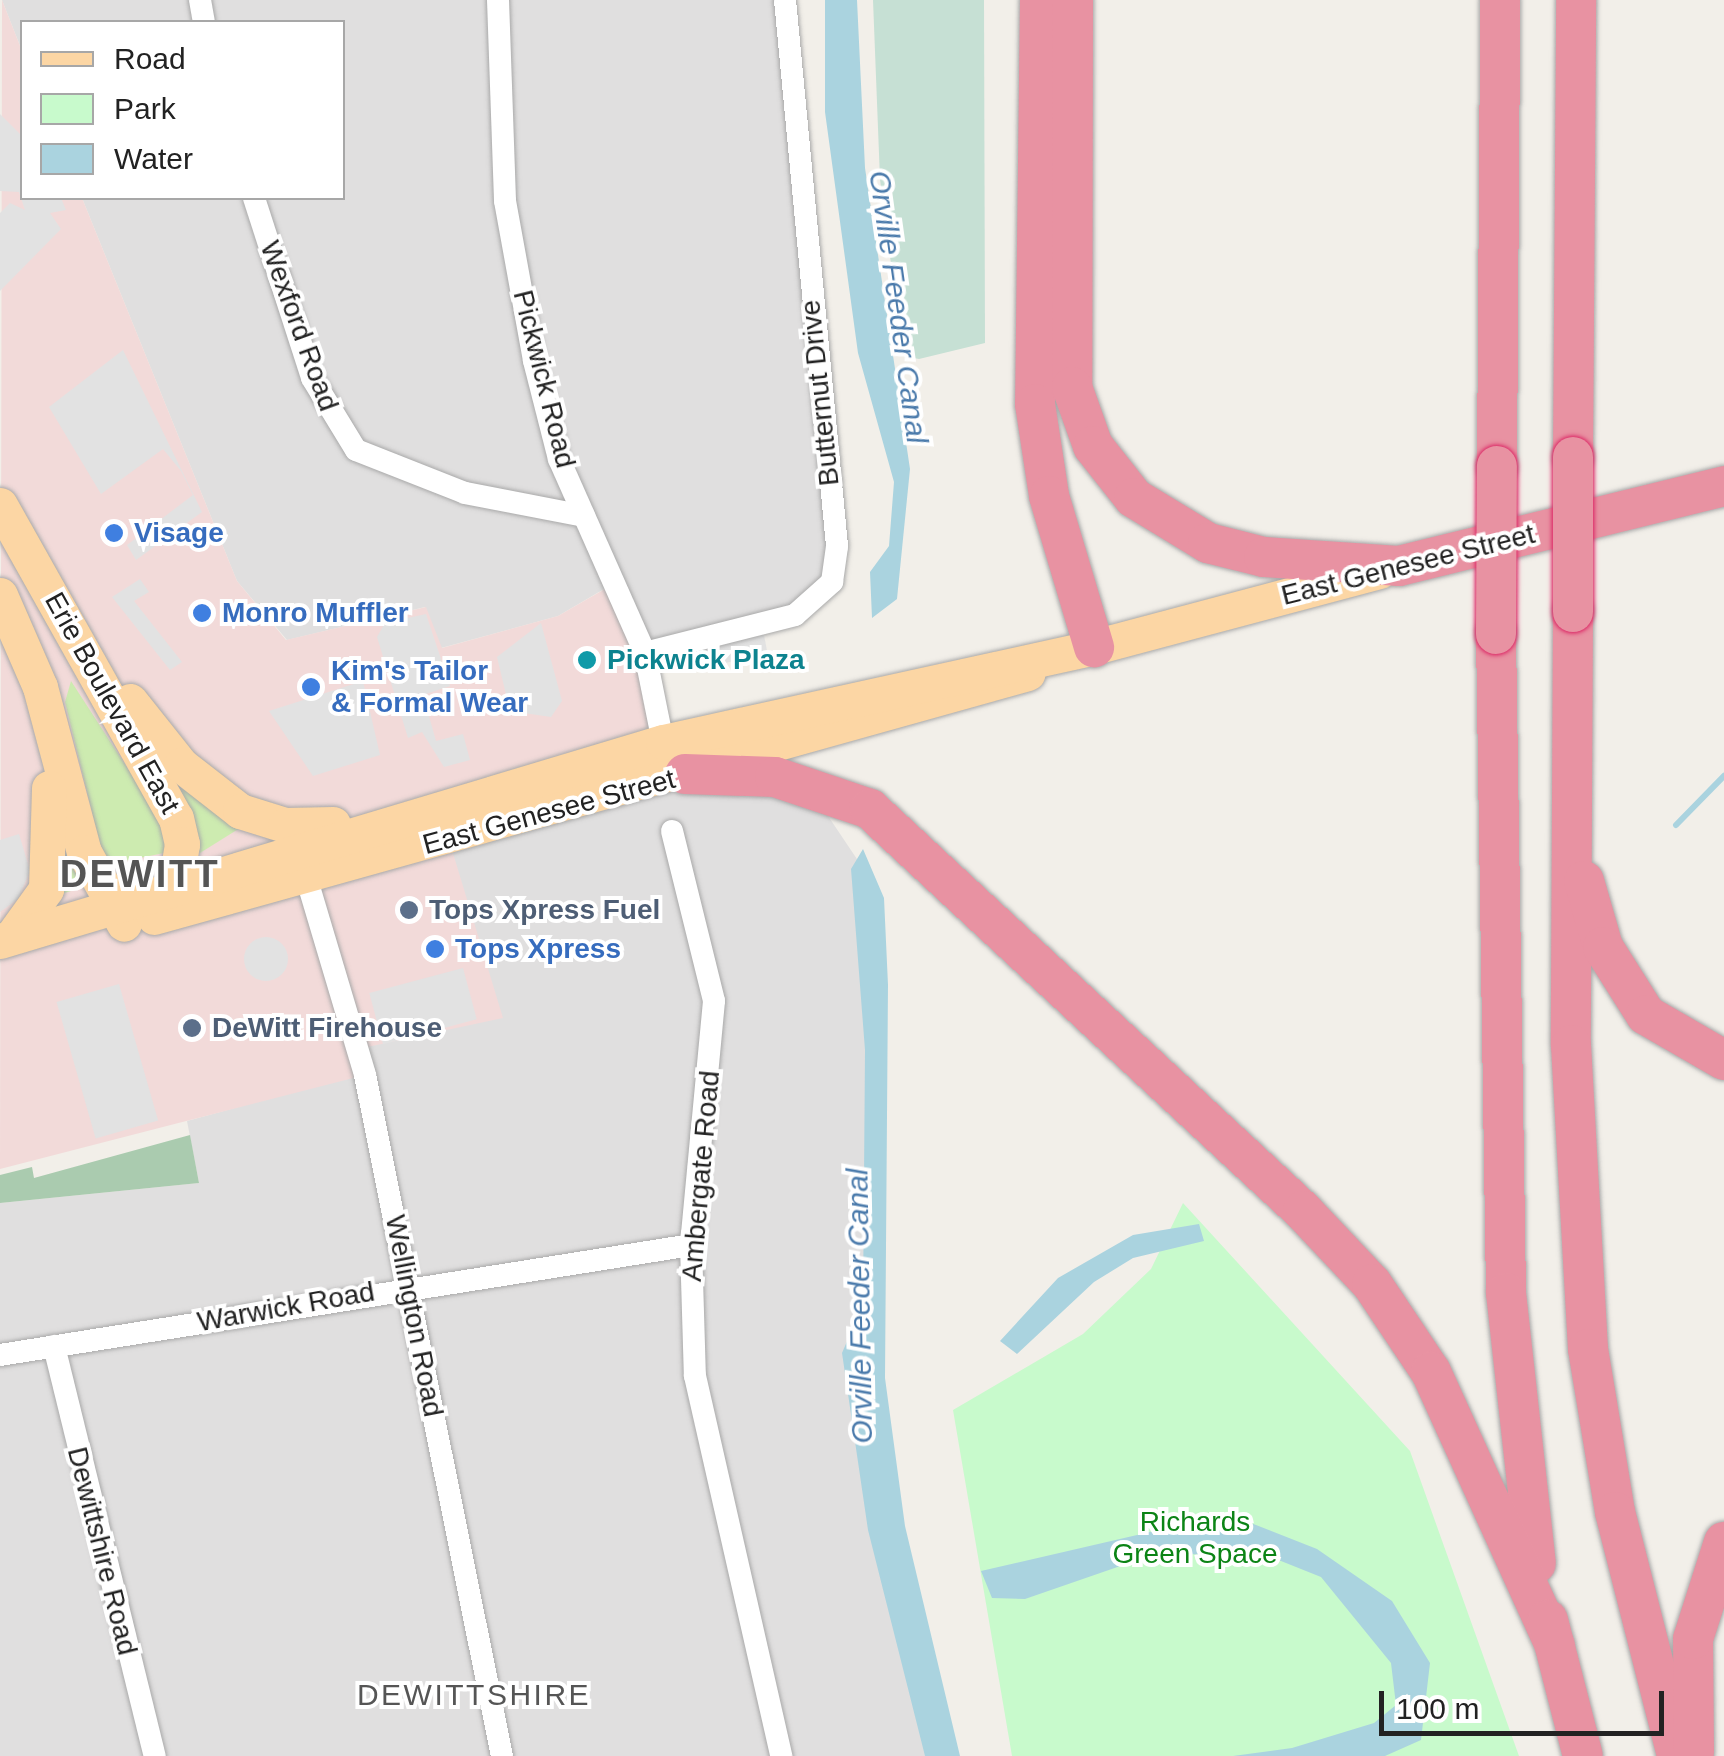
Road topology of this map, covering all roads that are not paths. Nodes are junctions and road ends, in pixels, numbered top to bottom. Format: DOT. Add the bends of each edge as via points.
graph roads {
  1 [pos="498,0"];
  2 [pos="786,0"];
  3 [pos="1040,0"];
  4 [pos="1073,0"];
  5 [pos="1576,0"];
  6 [pos="1594,0"];
  7 [pos="1499,2"];
  8 [pos="1576,96"];
  9 [pos="255,200"];
  10 [pos="1724,486"];
  11 [pos="0,505"];
  12 [pos="584,516"];
  13 [pos="1400,566"];
  14 [pos="0,596"];
  15 [pos="67,619"];
  16 [pos="1094,646"];
  17 [pos="646,653"];
  18 [pos="40,687"];
  19 [pos="668,766"];
  20 [pos="394,818"];
  21 [pos="672,831"];
  22 [pos="1572,835"];
  23 [pos="307,880"];
  24 [pos="170,900"];
  25 [pos="121,914"];
  26 [pos="4,946"];
  27 [pos="1724,1060"];
  28 [pos="691,1244"];
  29 [pos="408,1286"];
  30 [pos="54,1346"];
  31 [pos="0,1356"];
  32 [pos="1724,1542"];
  33 [pos="1554,1645"];
  34 [pos="155,1756"];
  35 [pos="502,1756"];
  36 [pos="780,1756"];
  37 [pos="1584,1756"];
  38 [pos="1677,1756"];
  39 [pos="1694,1756"];
  1 -- 12 [label="street, Pickwick Road" via="505,201 534,361"];
  2 -- 17 [label="street, Butternut Drive" via="837,546 832,582 795,615"];
  3 -- 16 [label="highway" via="1034,404 1049,496"];
  4 -- 13 [label="highway" via="1069,336 1072,388 1092,446 1134,498 1208,543 1264,557"];
  5 -- 8 [label="highway"];
  6 -- 8 [label="highway"];
  7 -- 33 [label="highway, bridge" via="1496,634 1506,1293 1518,1436"];
  8 -- 22 [label="highway, bridge"];
  9 -- 12 [label="street, Wexford Road" via="312,378 356,450 465,493"];
  10 -- 13 [label="highway, East Genesee Street"];
  11 -- 15 [label="main road, Erie Boulevard East"];
  12 -- 17 [label="street, Pickwick Road"];
  13 -- 16 [label="main road, East Genesee Street"];
  14 -- 18 [label="main road, Erie Boulevard East"];
  15 -- 20 [label="main road" via="181,766 240,811 302,827"];
  15 -- 24 [label="main road, Erie Boulevard East" via="178,826"];
  16 -- 19 [label="main road, East Genesee Street" via="982,692"];
  17 -- 19 [label="street, Pickwick Road"];
  18 -- 25 [label="main road, Erie Boulevard East" via="84,852"];
  18 -- 26 [label="main road" via="51,858 39,906"];
  19 -- 20 [label="main road, East Genesee Street"];
  19 -- 23 [label="main road, East Genesee Street"];
  19 -- 33 [label="highway" via="776,777 870,809 1303,1211 1372,1284 1432,1372"];
  20 -- 24 [label="main road, East Genesee Street"];
  21 -- 28 [label="street, Ambergate Road" via="714,1001"];
  22 -- 27 [label="highway" via="1620,981 1677,1040"];
  22 -- 38 [label="highway" via="1574,1186 1588,1349 1614,1512"];
  23 -- 24 [label="main road, East Genesee Street"];
  23 -- 29 [label="street, Wellington Road" via="365,1076"];
  24 -- 25 [label="main road, East Genesee Street"];
  25 -- 26 [label="main road, East Genesee Street"];
  28 -- 29 [label="street, Warwick Road"];
  28 -- 36 [label="street, Ambergate Road" via="695,1376"];
  29 -- 30 [label="street, Warwick Road"];
  29 -- 35 [label="street, Wellington Road"];
  30 -- 31 [label="street, Warwick Road"];
  30 -- 34 [label="street, Dewittshire Road"];
  32 -- 39 [label="highway" via="1693,1639"];
  33 -- 37 [label="highway"];
}
